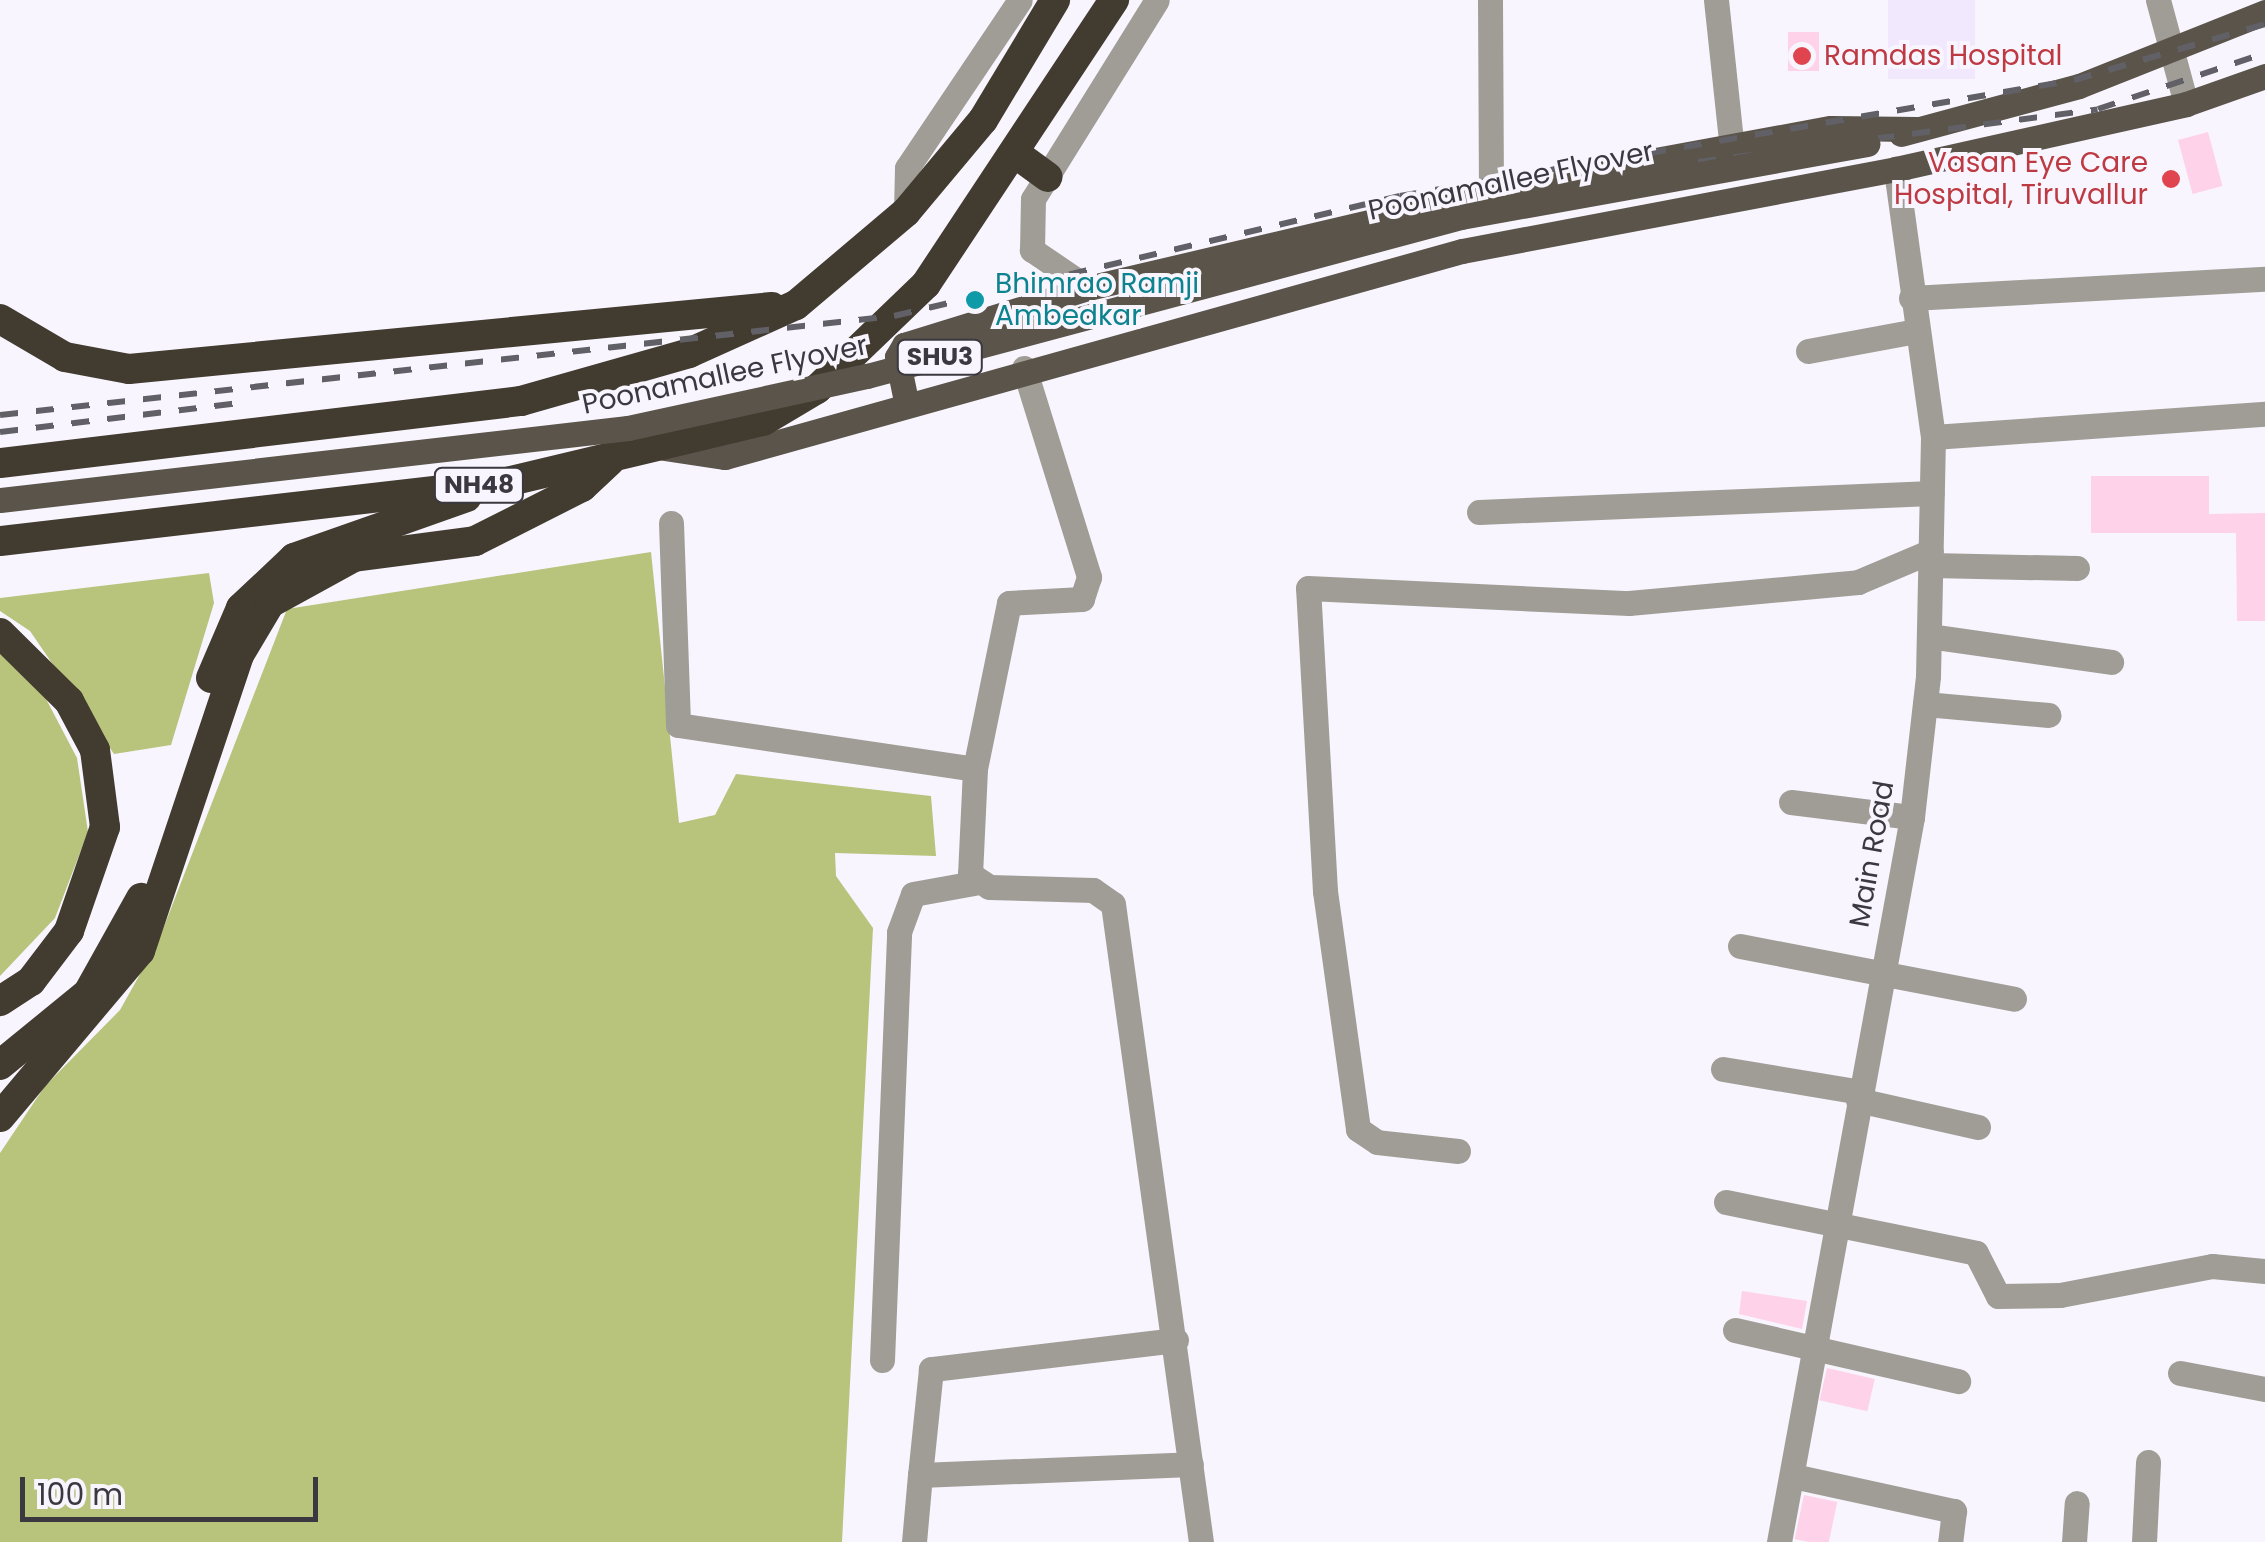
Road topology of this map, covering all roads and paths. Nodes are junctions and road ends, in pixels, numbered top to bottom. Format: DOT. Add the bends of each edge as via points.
graph roads {
  1 [pos="1020,0"];
  2 [pos="1055,0"];
  3 [pos="1114,0"];
  4 [pos="1158,0"];
  5 [pos="1490,0"];
  6 [pos="1716,0"];
  7 [pos="2158,0"];
  8 [pos="2265,12"];
  9 [pos="2167,48"];
  10 [pos="2265,76"];
  11 [pos="2186,104"];
  12 [pos="1917,129"];
  13 [pos="1732,150"];
  14 [pos="1016,154"];
  15 [pos="1896,169"];
  16 [pos="1048,177"];
  17 [pos="1491,192"];
  18 [pos="906,212"];
  19 [pos="2265,279"];
  20 [pos="1088,288"];
  21 [pos="0,297"];
  22 [pos="1911,298"];
  23 [pos="796,305"];
  24 [pos="0,319"];
  25 [pos="1916,331"];
  26 [pos="1808,351"];
  27 [pos="1024,368"];
  28 [pos="128,370"];
  29 [pos="906,401"];
  30 [pos="2265,414"];
  31 [pos="1933,438"];
  32 [pos="661,448"];
  33 [pos="612,459"];
  34 [pos="0,463"];
  35 [pos="502,483"];
  36 [pos="1932,493"];
  37 [pos="0,500"];
  38 [pos="1480,512"];
  39 [pos="671,523"];
  40 [pos="0,541"];
  41 [pos="1931,558"];
  42 [pos="2077,568"];
  43 [pos="0,633"];
  44 [pos="1929,636"];
  45 [pos="2111,662"];
  46 [pos="1925,704"];
  47 [pos="2049,715"];
  48 [pos="975,770"];
  49 [pos="1791,802"];
  50 [pos="1912,817"];
  51 [pos="974,883"];
  52 [pos="1740,946"];
  53 [pos="1882,971"];
  54 [pos="2014,999"];
  55 [pos="0,1001"];
  56 [pos="0,1065"];
  57 [pos="1724,1069"];
  58 [pos="1859,1096"];
  59 [pos="0,1117"];
  60 [pos="1978,1127"];
  61 [pos="1458,1151"];
  62 [pos="1726,1202"];
  63 [pos="1837,1220"];
  64 [pos="2265,1271"];
  65 [pos="1735,1330"];
  66 [pos="1176,1340"];
  67 [pos="1814,1348"];
  68 [pos="882,1360"];
  69 [pos="2180,1372"];
  70 [pos="1958,1382"];
  71 [pos="2265,1389"];
  72 [pos="2148,1462"];
  73 [pos="1191,1464"];
  74 [pos="920,1475"];
  75 [pos="1793,1476"];
  76 [pos="2076,1503"];
  77 [pos="914,1542"];
  78 [pos="1200,1542"];
  79 [pos="1779,1542"];
  80 [pos="1950,1542"];
  81 [pos="2074,1542"];
  82 [pos="2144,1542"];
  1 -- 18 [label="street" via="907,168"];
  2 -- 18 [label="highway" via="983,120"];
  3 -- 14 [label="highway, NH48"];
  4 -- 16 [label="street"];
  5 -- 17 [label="street"];
  6 -- 13 [label="street"];
  7 -- 9 [label="street"];
  8 -- 9 [label="main road, SHU3"];
  9 -- 11 [label="street"];
  9 -- 12 [label="main road, SHU3" via="2078,86"];
  10 -- 11 [label="main road, SHU3"];
  11 -- 15 [label="main road, SHU3"];
  12 -- 13 [label="main road" via="1831,128"];
  12 -- 37 [label="main road, Poonamallee Flyover / SHU3, bridge" via="1868,144 1461,217 834,384 628,428"];
  13 -- 17 [label="main road"];
  14 -- 16 [label="highway"];
  14 -- 32 [label="highway, NH48" via="926,284 817,390 764,421"];
  15 -- 22 [label="street, Main Road"];
  15 -- 27 [label="main road, SHU3" via="1462,250"];
  16 -- 20 [label="street" via="1033,199 1032,250 1056,274"];
  17 -- 20 [label="main road"];
  18 -- 23 [label="highway"];
  19 -- 22 [label="street"];
  20 -- 29 [label="main road" via="914,338 897,357"];
  21 -- 28 [label="highway"];
  22 -- 25 [label="street, Main Road"];
  23 -- 28 [label="highway"];
  23 -- 34 [label="highway" via="689,354 521,401"];
  24 -- 28 [label="highway" via="65,357"];
  25 -- 26 [label="street"];
  25 -- 31 [label="street, Main Road"];
  27 -- 29 [label="main road, SHU3"];
  27 -- 48 [label="street" via="1089,577 1082,599 1009,602"];
  29 -- 32 [label="main road, SHU3" via="726,458"];
  30 -- 31 [label="street"];
  31 -- 36 [label="street, Main Road"];
  32 -- 33 [label="highway, NH48"];
  33 -- 35 [label="highway, NH48"];
  33 -- 59 [label="highway" via="582,487 475,541 354,557 270,602 239,655 140,951"];
  35 -- 40 [label="highway, NH48"];
  35 -- 56 [label="highway" via="325,542 267,577 225,634 155,860 111,962 62,1020"];
  36 -- 38 [label="street"];
  36 -- 41 [label="street, Main Road"];
  39 -- 48 [label="street" via="678,725"];
  41 -- 42 [label="street"];
  41 -- 44 [label="street, Main Road"];
  41 -- 61 [label="street" via="1858,582 1629,603 1308,588 1323,873 1358,1129 1377,1142"];
  43 -- 55 [label="highway" via="50,674 94,750 105,827 91,883 32,980"];
  44 -- 45 [label="street"];
  44 -- 46 [label="street, Main Road"];
  46 -- 47 [label="street"];
  46 -- 50 [label="street, Main Road"];
  48 -- 51 [label="street"];
  49 -- 50 [label="street"];
  50 -- 53 [label="street, Main Road"];
  51 -- 66 [label="street" via="1093,890 1114,904"];
  51 -- 68 [label="street" via="912,894 899,932"];
  52 -- 53 [label="street"];
  53 -- 54 [label="street"];
  53 -- 58 [label="street, Main Road"];
  57 -- 58 [label="street"];
  58 -- 60 [label="street"];
  58 -- 63 [label="street, Main Road"];
  62 -- 63 [label="street"];
  63 -- 64 [label="street" via="1976,1253 1998,1296 2060,1296 2212,1266"];
  63 -- 67 [label="street, Main Road"];
  65 -- 67 [label="street"];
  66 -- 73 [label="street"];
  66 -- 74 [label="street" via="932,1369"];
  67 -- 70 [label="street"];
  67 -- 75 [label="street, Main Road"];
  69 -- 71 [label="street"];
  72 -- 82 [label="street"];
  73 -- 74 [label="street"];
  73 -- 78 [label="street"];
  74 -- 77 [label="street"];
  75 -- 79 [label="street, Main Road"];
  75 -- 80 [label="street" via="1954,1512"];
  76 -- 81 [label="street"];
}
